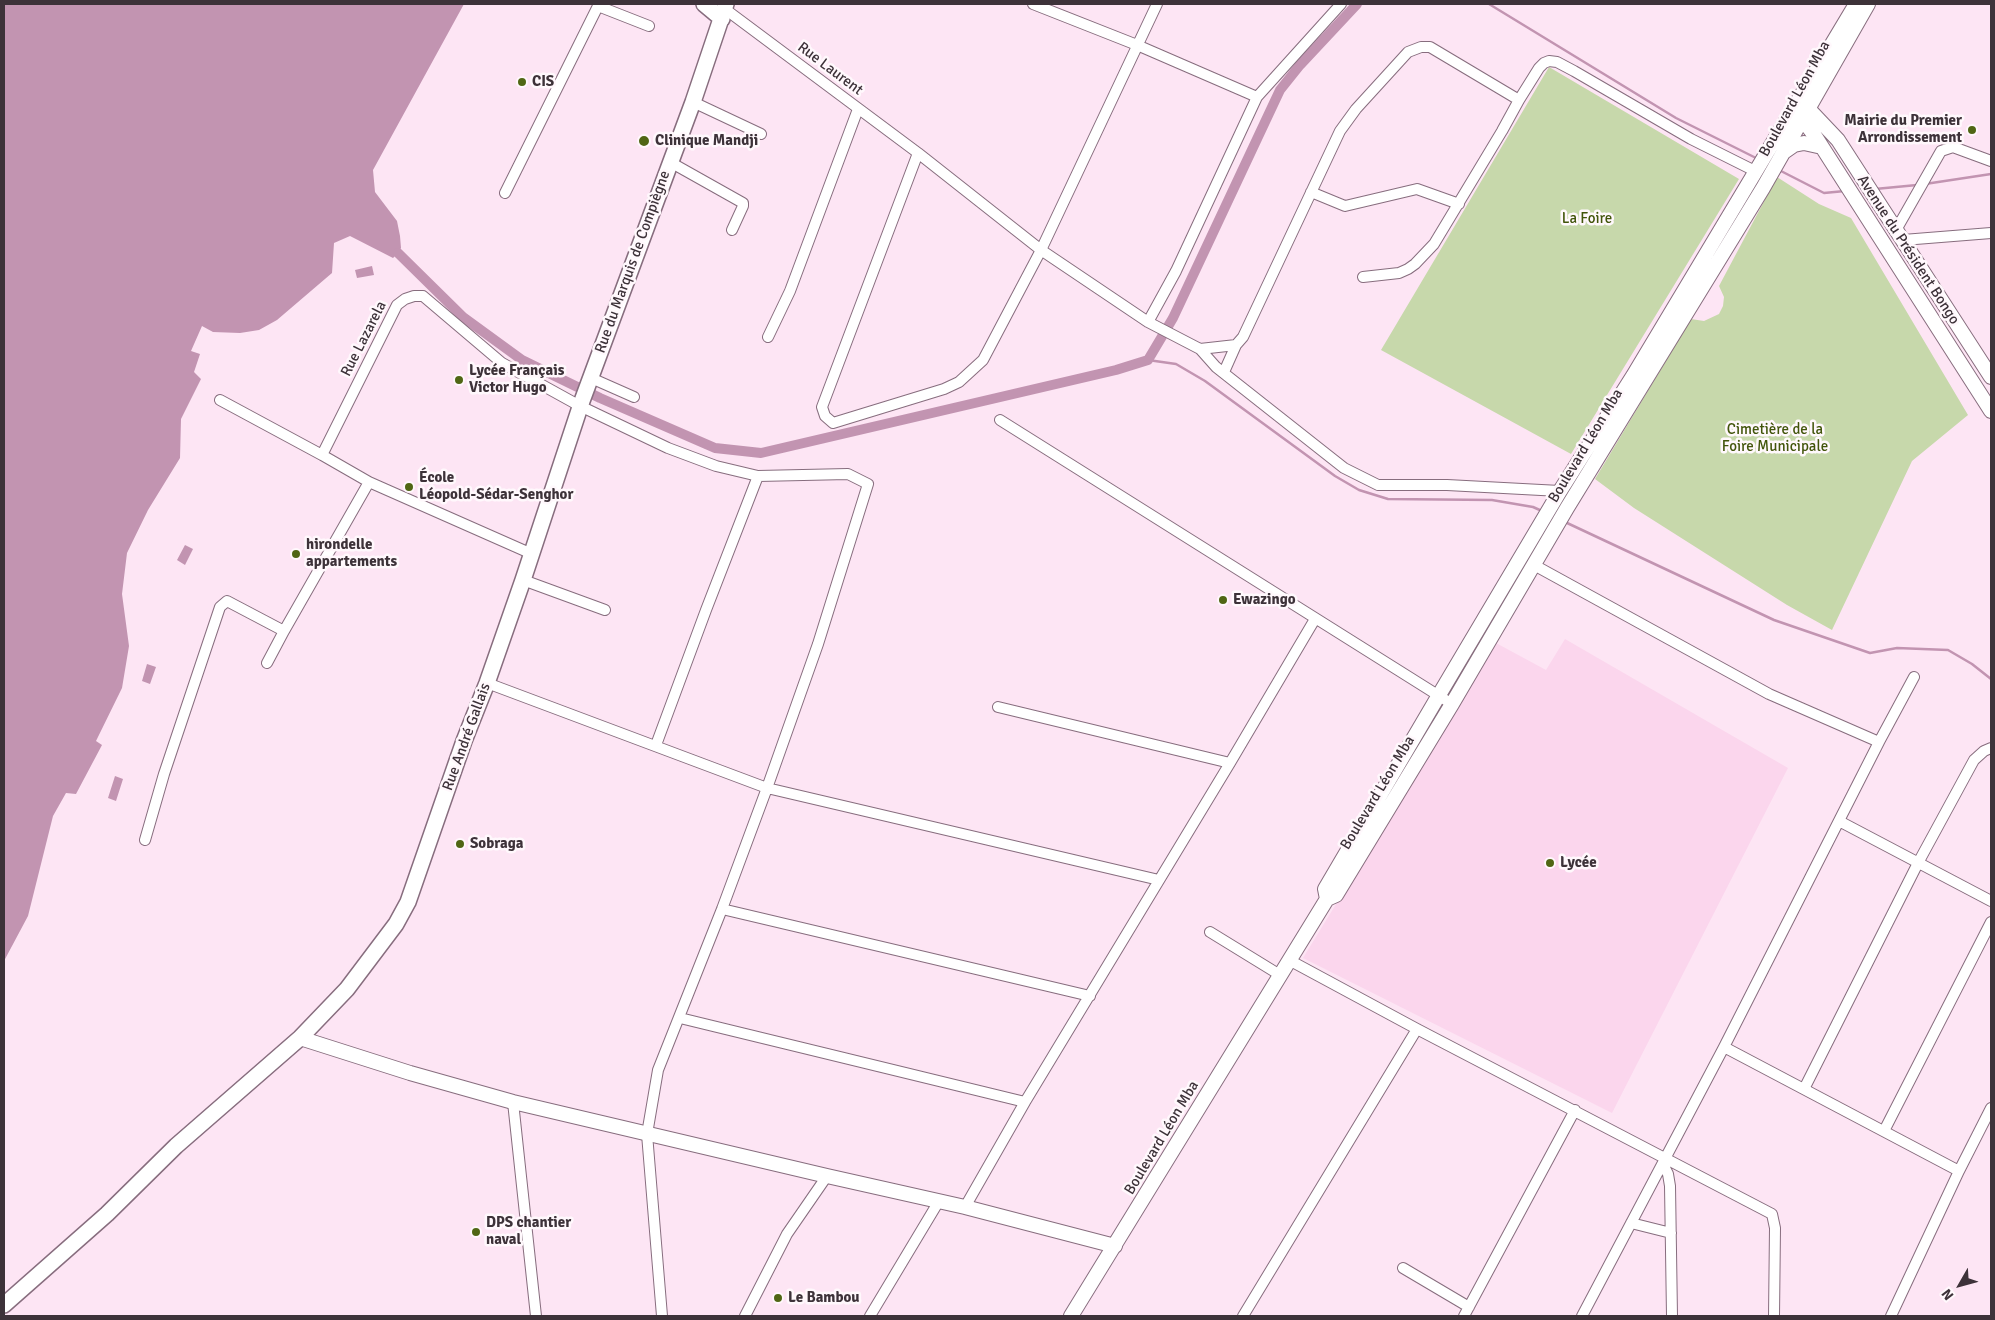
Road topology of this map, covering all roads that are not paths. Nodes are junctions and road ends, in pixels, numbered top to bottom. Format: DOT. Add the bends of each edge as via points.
graph roads {
  1 [pos="704,4"];
  2 [pos="1033,4"];
  3 [pos="1156,4"];
  4 [pos="1341,4"];
  5 [pos="1856,4"];
  6 [pos="1868,4"];
  7 [pos="598,5"];
  8 [pos="724,11"];
  9 [pos="649,26"];
  10 [pos="1136,45"];
  11 [pos="1819,87"];
  12 [pos="1257,97"];
  13 [pos="1519,100"];
  14 [pos="693,102"];
  15 [pos="858,109"];
  16 [pos="1800,109"];
  17 [pos="761,134"];
  18 [pos="1838,140"];
  19 [pos="1822,147"];
  20 [pos="918,153"];
  21 [pos="1782,155"];
  22 [pos="1991,161"];
  23 [pos="670,162"];
  24 [pos="1756,168"];
  25 [pos="1311,192"];
  26 [pos="505,193"];
  27 [pos="1459,204"];
  28 [pos="732,230"];
  29 [pos="1991,233"];
  30 [pos="1900,235"];
  31 [pos="1041,250"];
  32 [pos="1363,278"];
  33 [pos="1151,324"];
  34 [pos="768,337"];
  35 [pos="1236,345"];
  36 [pos="1200,349"];
  37 [pos="1224,372"];
  38 [pos="1991,377"];
  39 [pos="590,380"];
  40 [pos="634,397"];
  41 [pos="220,400"];
  42 [pos="581,404"];
  43 [pos="1991,411"];
  44 [pos="1000,420"];
  45 [pos="322,455"];
  46 [pos="758,476"];
  47 [pos="369,482"];
  48 [pos="1560,492"];
  49 [pos="532,554"];
  50 [pos="1534,565"];
  51 [pos="523,580"];
  52 [pos="605,610"];
  53 [pos="1315,619"];
  54 [pos="284,631"];
  55 [pos="267,663"];
  56 [pos="1914,678"];
  57 [pos="487,682"];
  58 [pos="1439,695"];
  59 [pos="1452,704"];
  60 [pos="998,707"];
  61 [pos="1878,742"];
  62 [pos="656,745"];
  63 [pos="1991,748"];
  64 [pos="1230,763"];
  65 [pos="767,788"];
  66 [pos="1839,821"];
  67 [pos="145,840"];
  68 [pos="1918,863"];
  69 [pos="1159,880"];
  70 [pos="1327,899"];
  71 [pos="1991,901"];
  72 [pos="722,909"];
  73 [pos="1991,922"];
  74 [pos="1210,932"];
  75 [pos="1289,960"];
  76 [pos="1280,975"];
  77 [pos="1090,996"];
  78 [pos="680,1018"];
  79 [pos="1417,1029"];
  80 [pos="300,1038"];
  81 [pos="1724,1047"];
  82 [pos="1804,1089"];
  83 [pos="513,1102"];
  84 [pos="1025,1102"];
  85 [pos="1991,1108"];
  86 [pos="1575,1110"];
  87 [pos="1884,1131"];
  88 [pos="647,1134"];
  89 [pos="1664,1161"];
  90 [pos="1959,1171"];
  91 [pos="827,1176"];
  92 [pos="939,1202"];
  93 [pos="965,1207"];
  94 [pos="1631,1223"];
  95 [pos="1671,1233"];
  96 [pos="1115,1246"];
  97 [pos="1403,1268"];
  98 [pos="4,1305"];
  99 [pos="1467,1312"];
  100 [pos="1774,1314"];
  101 [pos="536,1316"];
  102 [pos="662,1316"];
  103 [pos="745,1316"];
  104 [pos="870,1316"];
  105 [pos="1071,1316"];
  106 [pos="1244,1316"];
  107 [pos="1582,1316"];
  108 [pos="1672,1316"];
  109 [pos="1785,1316"];
  110 [pos="1891,1316"];
  1 -- 8 [label="main road"];
  2 -- 10 [label="street"];
  3 -- 10 [label="street"];
  4 -- 12 [label="street"];
  5 -- 16 [label="street, Boulevard Léon Mba"];
  6 -- 11 [label="street, Boulevard Léon Mba"];
  7 -- 9 [label="street"];
  7 -- 26 [label="street"];
  8 -- 14 [label="main road, Rue du Marquis de Compiègne"];
  8 -- 15 [label="street, Rue Laurent"];
  10 -- 12 [label="street"];
  10 -- 31 [label="street"];
  11 -- 16 [label="street, Boulevard Léon Mba"];
  11 -- 18 [label="street" via="1821,108"];
  12 -- 33 [label="street"];
  13 -- 24 [label="street" via="1544,63 1557,62 1691,139"];
  13 -- 25 [label="street" via="1430,46 1414,49 1356,109 1340,131"];
  13 -- 27 [label="street"];
  14 -- 17 [label="street"];
  14 -- 23 [label="main road, Rue du Marquis de Compiègne"];
  15 -- 20 [label="street, Rue Laurent"];
  15 -- 34 [label="street" via="790,291"];
  16 -- 18 [label="street, Avenue du Président Bongo"];
  16 -- 19 [label="street, Avenue du Président Bongo"];
  16 -- 21 [label="street, Boulevard Léon Mba"];
  16 -- 24 [label="street, Boulevard Léon Mba"];
  18 -- 30 [label="street, Avenue du Président Bongo"];
  19 -- 21 [label="street" via="1804,143 1794,145"];
  19 -- 43 [label="street, Avenue du Président Bongo"];
  20 -- 31 [label="street, Rue Laurent"];
  20 -- 31 [label="street" via="822,407 825,416 833,423 959,382 983,360"];
  21 -- 50 [label="street, Boulevard Léon Mba"];
  22 -- 30 [label="street" via="1953,146 1941,151 1917,193"];
  23 -- 28 [label="street" via="743,204"];
  23 -- 39 [label="main road, Rue du Marquis de Compiègne"];
  24 -- 48 [label="street, Boulevard Léon Mba"];
  25 -- 27 [label="street" via="1345,206 1417,189"];
  25 -- 35 [label="street" via="1244,337"];
  27 -- 32 [label="street" via="1434,244 1415,264 1399,273"];
  29 -- 30 [label="street"];
  30 -- 38 [label="street, Avenue du Président Bongo"];
  31 -- 33 [label="street, Rue Laurent"];
  33 -- 36 [label="street, Rue Laurent"];
  35 -- 36 [label="street"];
  35 -- 37 [label="street"];
  36 -- 37 [label="street, Rue Laurent"];
  37 -- 48 [label="street, Rue Laurent" via="1344,468 1378,485 1447,484"];
  39 -- 40 [label="street"];
  39 -- 42 [label="main road, Rue du Marquis de Compiègne"];
  41 -- 45 [label="street"];
  42 -- 45 [label="street, Rue Lazarela" via="502,363 423,296 414,296 397,305"];
  42 -- 46 [label="street, Rue Lazarela" via="668,448 716,466"];
  42 -- 49 [label="main road, Rue André Gallais"];
  44 -- 53 [label="street"];
  45 -- 47 [label="street"];
  46 -- 62 [label="street"];
  46 -- 65 [label="street, Rue Lazarela" via="848,474 868,484 818,644"];
  47 -- 49 [label="street"];
  47 -- 54 [label="street"];
  48 -- 58 [label="street, Boulevard Léon Mba"];
  49 -- 51 [label="main road, Rue André Gallais"];
  50 -- 59 [label="street, Boulevard Léon Mba"];
  50 -- 61 [label="street" via="1769,694"];
  51 -- 52 [label="street"];
  51 -- 57 [label="main road, Rue André Gallais"];
  53 -- 58 [label="street"];
  53 -- 64 [label="street"];
  54 -- 55 [label="street"];
  54 -- 67 [label="street" via="227,601 220,607"];
  56 -- 61 [label="street"];
  57 -- 62 [label="street"];
  57 -- 80 [label="main road, Rue André Gallais" via="408,902 396,924 347,989"];
  58 -- 59 [label="street"];
  58 -- 70 [label="street, Boulevard Léon Mba" via="1325,888"];
  59 -- 70 [label="street, Boulevard Léon Mba" via="1336,895"];
  60 -- 64 [label="street"];
  61 -- 66 [label="street"];
  62 -- 65 [label="street"];
  63 -- 68 [label="street" via="1974,760"];
  64 -- 69 [label="street"];
  65 -- 69 [label="street"];
  65 -- 72 [label="street"];
  66 -- 68 [label="street"];
  66 -- 81 [label="street"];
  68 -- 71 [label="street"];
  68 -- 82 [label="street"];
  69 -- 77 [label="street"];
  70 -- 75 [label="street, Boulevard Léon Mba"];
  72 -- 77 [label="street"];
  72 -- 78 [label="street"];
  73 -- 87 [label="street"];
  74 -- 76 [label="street"];
  75 -- 76 [label="street, Boulevard Léon Mba"];
  75 -- 79 [label="street"];
  76 -- 96 [label="street, Boulevard Léon Mba"];
  77 -- 84 [label="street"];
  78 -- 84 [label="street"];
  78 -- 88 [label="street" via="658,1070"];
  79 -- 86 [label="street"];
  79 -- 106 [label="street"];
  80 -- 83 [label="street"];
  80 -- 98 [label="main road, Rue André Gallais" via="176,1146 107,1214"];
  81 -- 82 [label="street"];
  81 -- 89 [label="street"];
  82 -- 87 [label="street"];
  83 -- 88 [label="street"];
  83 -- 101 [label="street"];
  84 -- 93 [label="street"];
  85 -- 90 [label="street"];
  86 -- 89 [label="street"];
  86 -- 99 [label="street"];
  87 -- 90 [label="street"];
  88 -- 91 [label="street"];
  88 -- 102 [label="street"];
  89 -- 94 [label="street"];
  89 -- 95 [label="street" via="1670,1186"];
  89 -- 100 [label="street" via="1772,1214 1775,1228"];
  90 -- 110 [label="street"];
  91 -- 92 [label="street"];
  91 -- 103 [label="street" via="787,1234"];
  92 -- 93 [label="street"];
  92 -- 104 [label="street"];
  93 -- 96 [label="street"];
  94 -- 95 [label="street"];
  94 -- 107 [label="street"];
  95 -- 108 [label="street"];
  96 -- 105 [label="street, Boulevard Léon Mba"];
  97 -- 99 [label="street"];
  100 -- 109 [label="street"];
}
